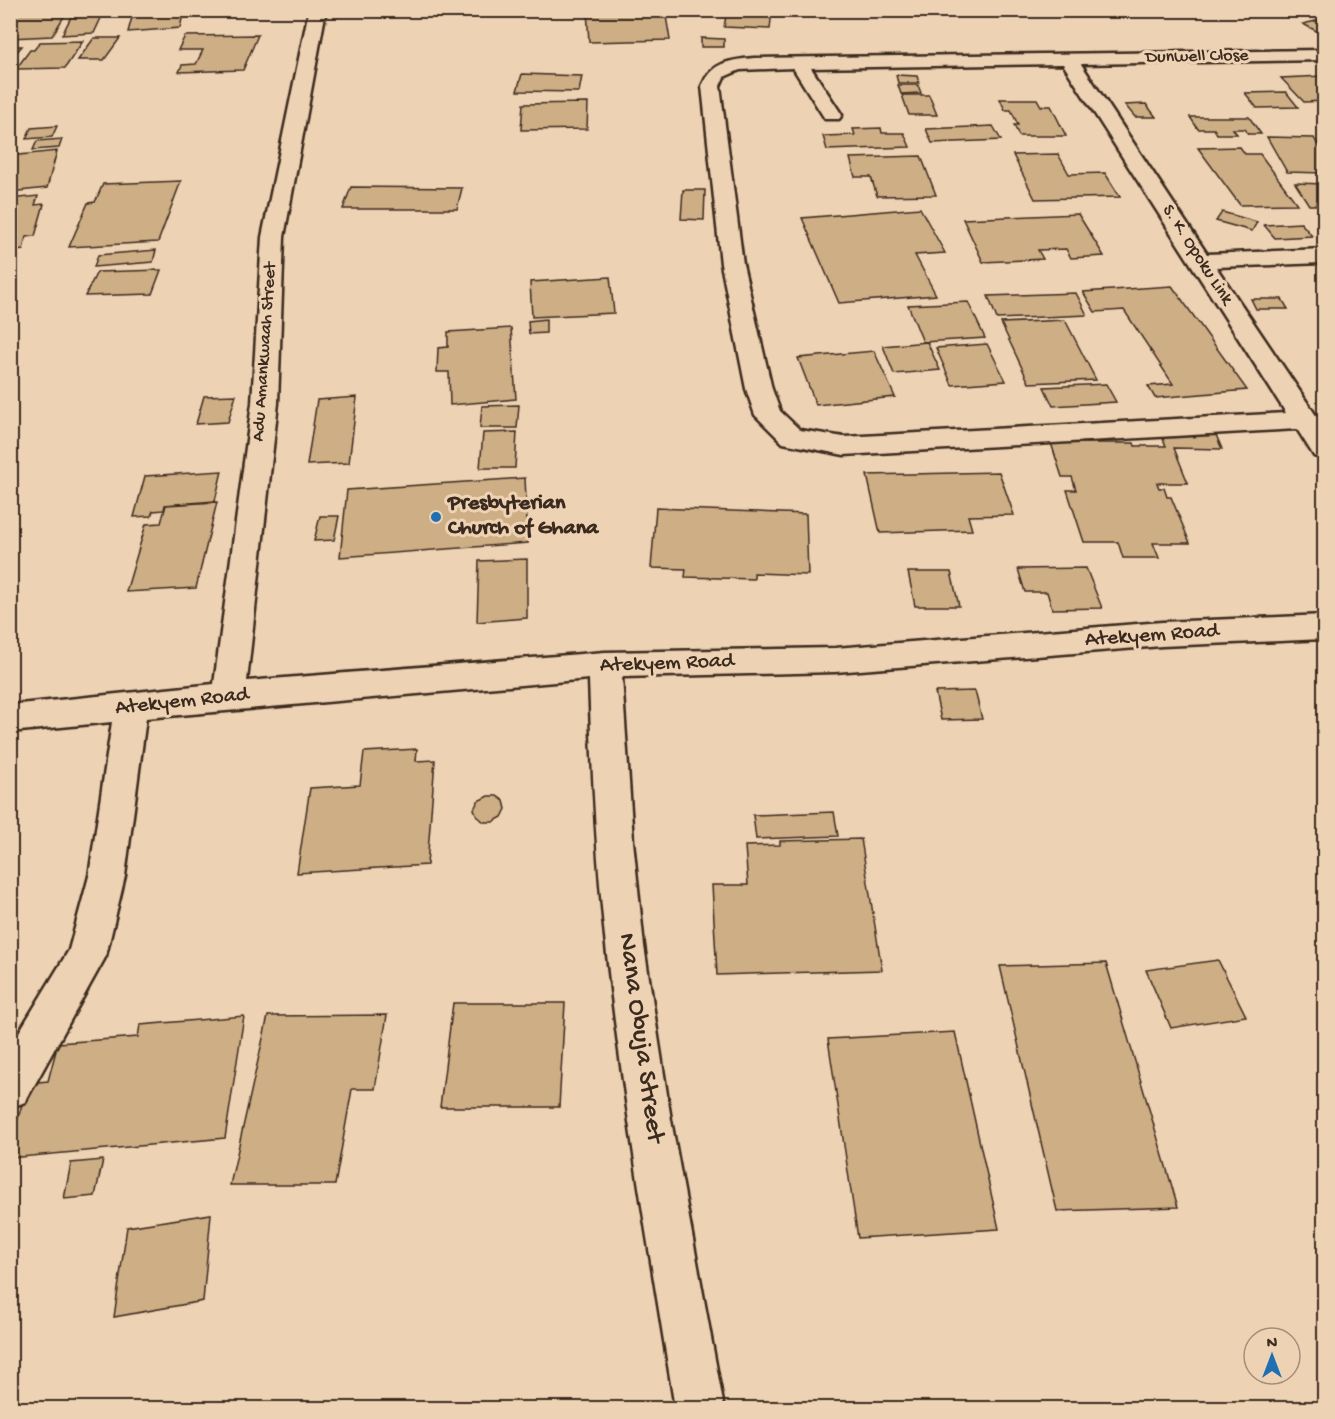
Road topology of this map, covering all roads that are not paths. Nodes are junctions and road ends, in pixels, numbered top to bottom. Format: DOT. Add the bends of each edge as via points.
graph roads {
  1 [pos="318,10"];
  2 [pos="1324,55"];
  3 [pos="1069,60"];
  4 [pos="799,63"];
  5 [pos="832,115"];
  6 [pos="1324,256"];
  7 [pos="1202,261"];
  8 [pos="1306,420"];
  9 [pos="1324,450"];
  10 [pos="1324,627"];
  11 [pos="605,665"];
  12 [pos="229,696"];
  13 [pos="131,707"];
  14 [pos="10,719"];
  15 [pos="10,1087"];
  16 [pos="699,1408"];
  1 -- 12 [label="street, Adu Amankwaah Street" via="273,237 264,404"];
  2 -- 3 [label="street, Dunwell Close"];
  3 -- 4 [label="street, Dunwell Close"];
  3 -- 7 [label="street, S. K. Opoku Link"];
  4 -- 5 [label="street"];
  4 -- 8 [label="street, Dunwell Close" via="727,65 714,74 711,86 732,264 759,389 768,415 792,436 844,446"];
  6 -- 7 [label="street"];
  7 -- 8 [label="street, S. K. Opoku Link"];
  8 -- 9 [label="street, S. K. Opoku Link"];
  10 -- 11 [label="street, Atekyem Road" via="1162,634 835,660"];
  11 -- 12 [label="street, Atekyem Road"];
  11 -- 16 [label="street, Nana Obuja Street" via="612,813 625,947"];
  12 -- 13 [label="street, Atekyem Road"];
  13 -- 14 [label="street, Atekyem Road"];
  13 -- 15 [label="street" via="107,876 87,957"];
}
